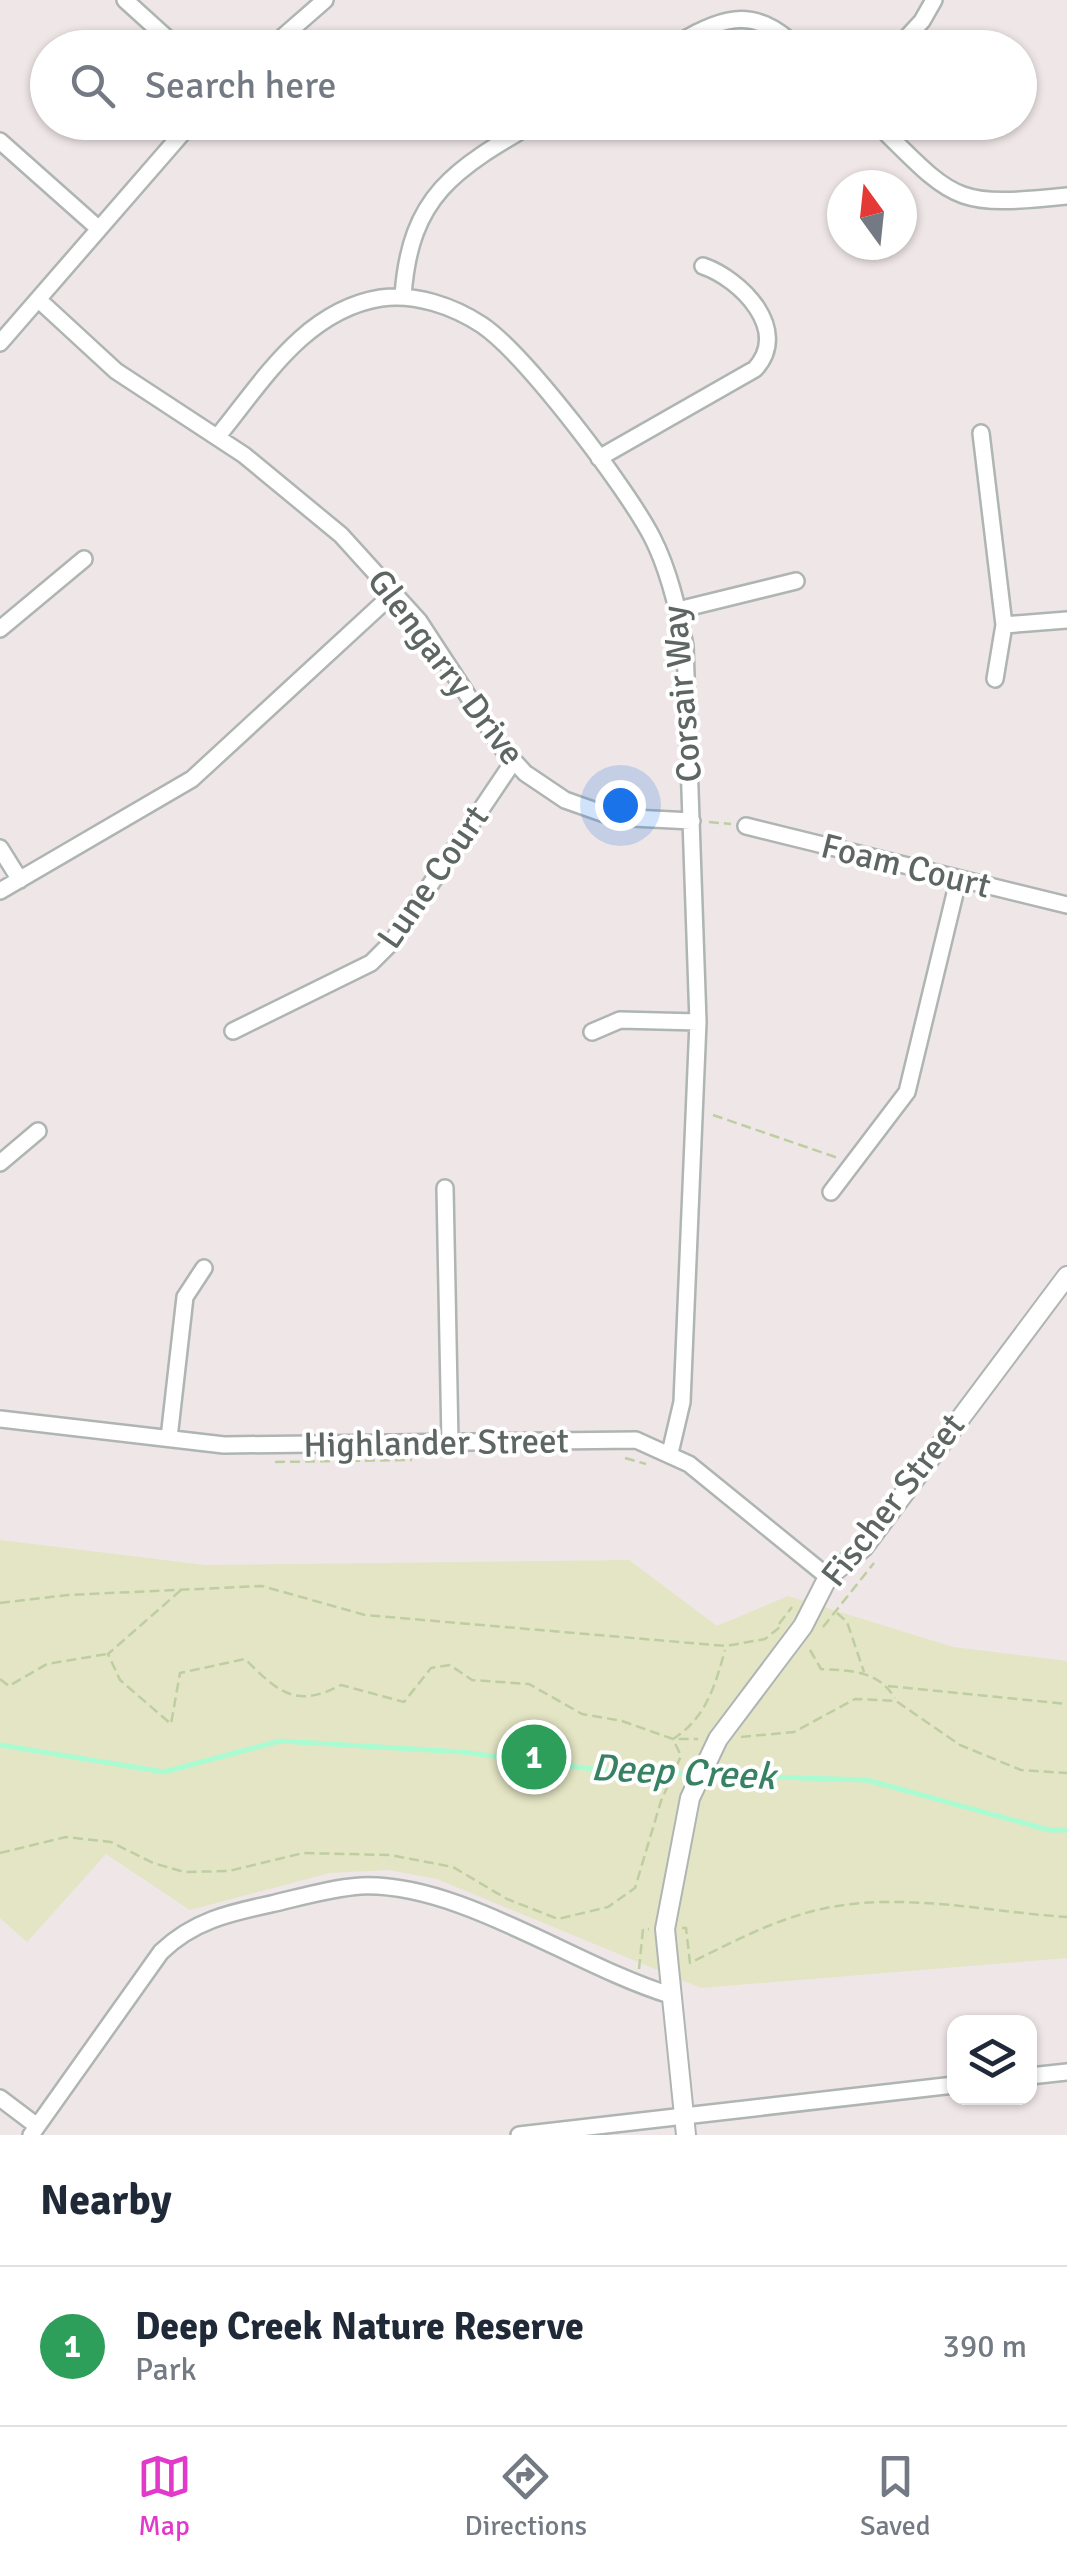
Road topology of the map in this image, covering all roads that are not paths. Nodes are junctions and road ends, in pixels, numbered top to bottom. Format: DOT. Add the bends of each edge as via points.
graph roads {
  1 [pos="126,0"];
  2 [pos="325,0"];
  3 [pos="934,0"];
  4 [pos="158,30"];
  5 [pos="291,30"];
  6 [pos="699,30"];
  7 [pos="777,30"];
  8 [pos="913,30"];
  9 [pos="176,140"];
  10 [pos="505,140"];
  11 [pos="893,140"];
  12 [pos="0,141"];
  13 [pos="1067,196"];
  14 [pos="99,229"];
  15 [pos="702,266"];
  16 [pos="403,296"];
  17 [pos="40,301"];
  18 [pos="0,343"];
  19 [pos="981,434"];
  20 [pos="218,436"];
  21 [pos="599,458"];
  22 [pos="84,560"];
  23 [pos="796,581"];
  24 [pos="395,592"];
  25 [pos="678,610"];
  26 [pos="1067,620"];
  27 [pos="1004,625"];
  28 [pos="0,630"];
  29 [pos="995,679"];
  30 [pos="513,762"];
  31 [pos="692,821"];
  32 [pos="746,826"];
  33 [pos="0,848"];
  34 [pos="20,880"];
  35 [pos="958,880"];
  36 [pos="0,892"];
  37 [pos="1067,905"];
  38 [pos="698,1022"];
  39 [pos="233,1031"];
  40 [pos="592,1032"];
  41 [pos="38,1131"];
  42 [pos="0,1163"];
  43 [pos="444,1188"];
  44 [pos="831,1192"];
  45 [pos="204,1268"];
  46 [pos="1067,1276"];
  47 [pos="0,1419"];
  48 [pos="168,1438"];
  49 [pos="450,1442"];
  50 [pos="670,1453"];
  51 [pos="828,1577"];
  52 [pos="670,1995"];
  53 [pos="1067,2072"];
  54 [pos="1037,2075"];
  55 [pos="947,2086"];
  56 [pos="0,2098"];
  57 [pos="685,2126"];
  58 [pos="34,2131"];
  59 [pos="520,2135"];
  1 -- 4 [label="street"];
  2 -- 5 [label="street"];
  3 -- 8 [label="street"];
  6 -- 7 [label="street" via="738,18"];
  9 -- 14 [label="street"];
  10 -- 16 [label="street" via="467,162 433,197 412,235"];
  11 -- 13 [label="street" via="958,195 992,203"];
  12 -- 14 [label="street"];
  14 -- 17 [label="street"];
  15 -- 21 [label="street" via="724,273 758,310 768,334 764,359"];
  16 -- 20 [label="street, Corsair Way" via="355,305 314,326"];
  16 -- 21 [label="street, Corsair Way" via="485,326"];
  17 -- 18 [label="street"];
  17 -- 20 [label="street, Glengarry Drive" via="145,393"];
  19 -- 27 [label="street"];
  20 -- 24 [label="street, Glengarry Drive" via="329,524"];
  21 -- 25 [label="street, Corsair Way" via="653,539"];
  22 -- 28 [label="street"];
  23 -- 25 [label="street"];
  24 -- 30 [label="street, Glengarry Drive"];
  24 -- 34 [label="street" via="192,780"];
  25 -- 31 [label="street, Corsair Way"];
  26 -- 27 [label="street"];
  27 -- 29 [label="street"];
  30 -- 31 [label="street, Glengarry Drive" via="588,810 638,822"];
  30 -- 39 [label="street, Lune Court" via="391,944 371,963"];
  31 -- 38 [label="street, Corsair Way"];
  32 -- 35 [label="street, Foam Court"];
  33 -- 34 [label="street"];
  34 -- 36 [label="street"];
  35 -- 37 [label="street, Foam Court"];
  35 -- 44 [label="street" via="907,1092"];
  38 -- 40 [label="street" via="620,1020"];
  38 -- 50 [label="street, Corsair Way" via="682,1402"];
  41 -- 42 [label="street"];
  43 -- 49 [label="street"];
  45 -- 48 [label="street" via="186,1297"];
  46 -- 51 [label="street, Fischer Street" via="864,1546"];
  47 -- 48 [label="street, Highlander Street"];
  48 -- 49 [label="street, Highlander Street" via="224,1446"];
  49 -- 50 [label="street, Highlander Street" via="636,1440"];
  50 -- 51 [label="street, Highlander Street"];
  51 -- 52 [label="street, Fischer Street" via="695,1785 664,1930"];
  52 -- 57 [label="street, Fischer Street"];
  52 -- 58 [label="street" via="457,1905 392,1888 333,1889 184,1931 161,1952"];
  53 -- 54 [label="street"];
  55 -- 57 [label="street"];
  56 -- 58 [label="street"];
  57 -- 59 [label="street"];
}
